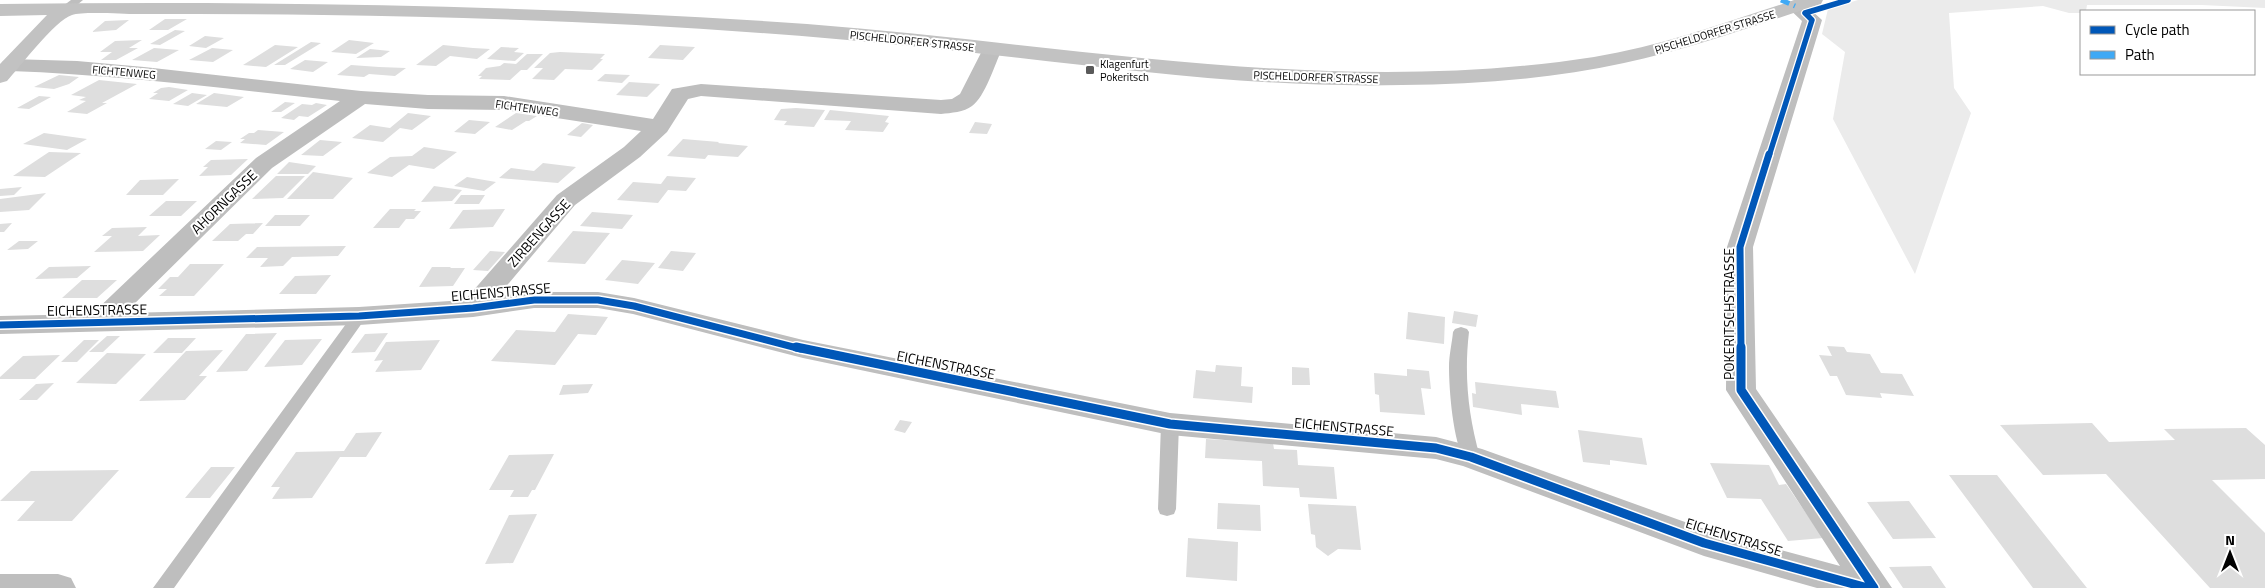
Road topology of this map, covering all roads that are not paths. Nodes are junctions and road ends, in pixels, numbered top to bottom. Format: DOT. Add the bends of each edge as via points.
graph roads {
  1 [pos="1805,3"];
  2 [pos="73,4"];
  3 [pos="0,10"];
  4 [pos="0,21"];
  5 [pos="30,43"];
  6 [pos="992,48"];
  7 [pos="5,71"];
  8 [pos="361,97"];
  9 [pos="659,127"];
  10 [pos="473,308"];
  11 [pos="359,316"];
  12 [pos="100,322"];
  13 [pos="0,325"];
  14 [pos="1461,332"];
  15 [pos="1170,424"];
  16 [pos="1471,457"];
  17 [pos="1167,509"];
  18 [pos="0,588"];
  19 [pos="58,588"];
  20 [pos="163,588"];
  21 [pos="1868,588"];
  22 [pos="1874,588"];
  1 -- 6 [label="main road, PISCHELDORFER STRASSE" via="1660,50 1593,63 1441,78 1265,77"];
  1 -- 22 [label="street, POKERITSCHSTRASSE" via="1812,20 1740,247 1741,390"];
  2 -- 3 [label="main road, PISCHELDORFER STRASSE"];
  2 -- 5 [label="main road" via="45,26"];
  2 -- 6 [label="main road, PISCHELDORFER STRASSE" via="452,11 664,20"];
  4 -- 5 [label="main road" via="19,28"];
  5 -- 7 [label="main road"];
  6 -- 9 [label="street" via="970,96 958,105 941,107 701,90 680,94"];
  7 -- 8 [label="street, FICHTENWEG" via="77,67"];
  8 -- 9 [label="street, FICHTENWEG" via="504,103"];
  8 -- 12 [label="street, AHORNGASSE" via="264,163"];
  9 -- 10 [label="street, ZIRBENGASSE" via="632,152 566,200"];
  10 -- 11 [label="street, EICHENSTRASSE"];
  10 -- 15 [label="street, EICHENSTRASSE" via="542,300 634,306 803,349"];
  11 -- 12 [label="street, EICHENSTRASSE"];
  11 -- 20 [label="lane"];
  12 -- 13 [label="street, EICHENSTRASSE"];
  14 -- 16 [label="lane" via="1457,366 1464,432"];
  15 -- 16 [label="street, EICHENSTRASSE" via="1436,448"];
  15 -- 17 [label="lane"];
  16 -- 21 [label="street, EICHENSTRASSE" via="1704,544"];
  18 -- 19 [label="street"];
}
